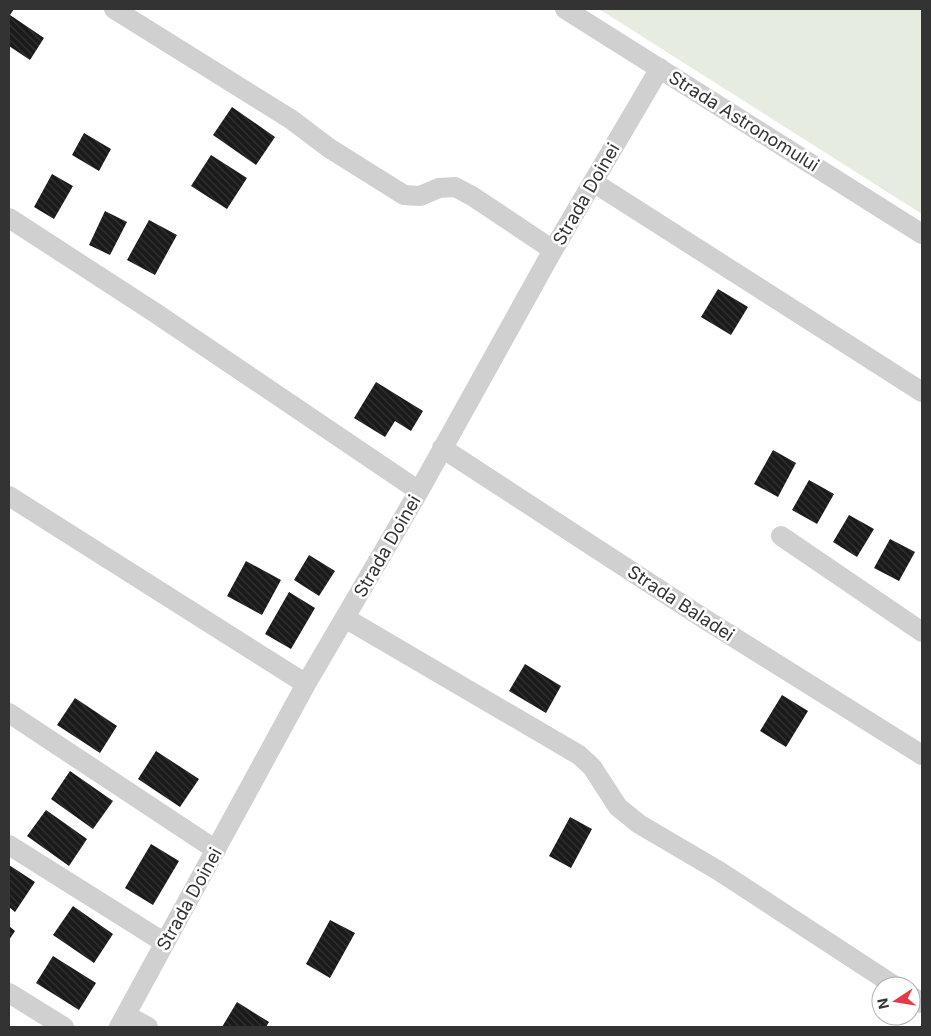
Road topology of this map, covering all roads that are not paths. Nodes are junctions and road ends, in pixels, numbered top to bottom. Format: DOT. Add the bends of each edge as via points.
graph roads {
  1 [pos="114,9"];
  2 [pos="565,9"];
  3 [pos="660,68"];
  4 [pos="593,182"];
  5 [pos="9,218"];
  6 [pos="922,234"];
  7 [pos="553,250"];
  8 [pos="922,392"];
  9 [pos="442,448"];
  10 [pos="419,491"];
  11 [pos="9,496"];
  12 [pos="781,536"];
  13 [pos="345,618"];
  14 [pos="922,632"];
  15 [pos="306,684"];
  16 [pos="9,713"];
  17 [pos="922,755"];
  18 [pos="9,845"];
  19 [pos="216,850"];
  20 [pos="165,943"];
  21 [pos="881,976"];
  22 [pos="9,993"];
  23 [pos="123,1021"];
  24 [pos="64,1027"];
  25 [pos="148,1027"];
  1 -- 7 [label="street" via="292,120 329,148 404,195 420,196 439,188 455,187"];
  2 -- 3 [label="street, Strada Astronomului"];
  3 -- 4 [label="street, Strada Doinei"];
  3 -- 6 [label="street, Strada Astronomului"];
  4 -- 7 [label="street, Strada Doinei"];
  4 -- 8 [label="street"];
  5 -- 10 [label="street"];
  7 -- 9 [label="street, Strada Doinei"];
  9 -- 10 [label="street, Strada Doinei"];
  9 -- 17 [label="street, Strada Baladei" via="703,618"];
  10 -- 13 [label="street, Strada Doinei"];
  11 -- 15 [label="street"];
  12 -- 14 [label="street"];
  13 -- 15 [label="street, Strada Doinei"];
  13 -- 21 [label="street" via="579,754 592,767 618,806 639,824 719,871"];
  15 -- 19 [label="street, Strada Doinei"];
  16 -- 19 [label="street"];
  18 -- 20 [label="street"];
  19 -- 20 [label="street, Strada Doinei"];
  20 -- 23 [label="street, Strada Doinei"];
  22 -- 24 [label="street"];
  23 -- 25 [label="street"];
}
